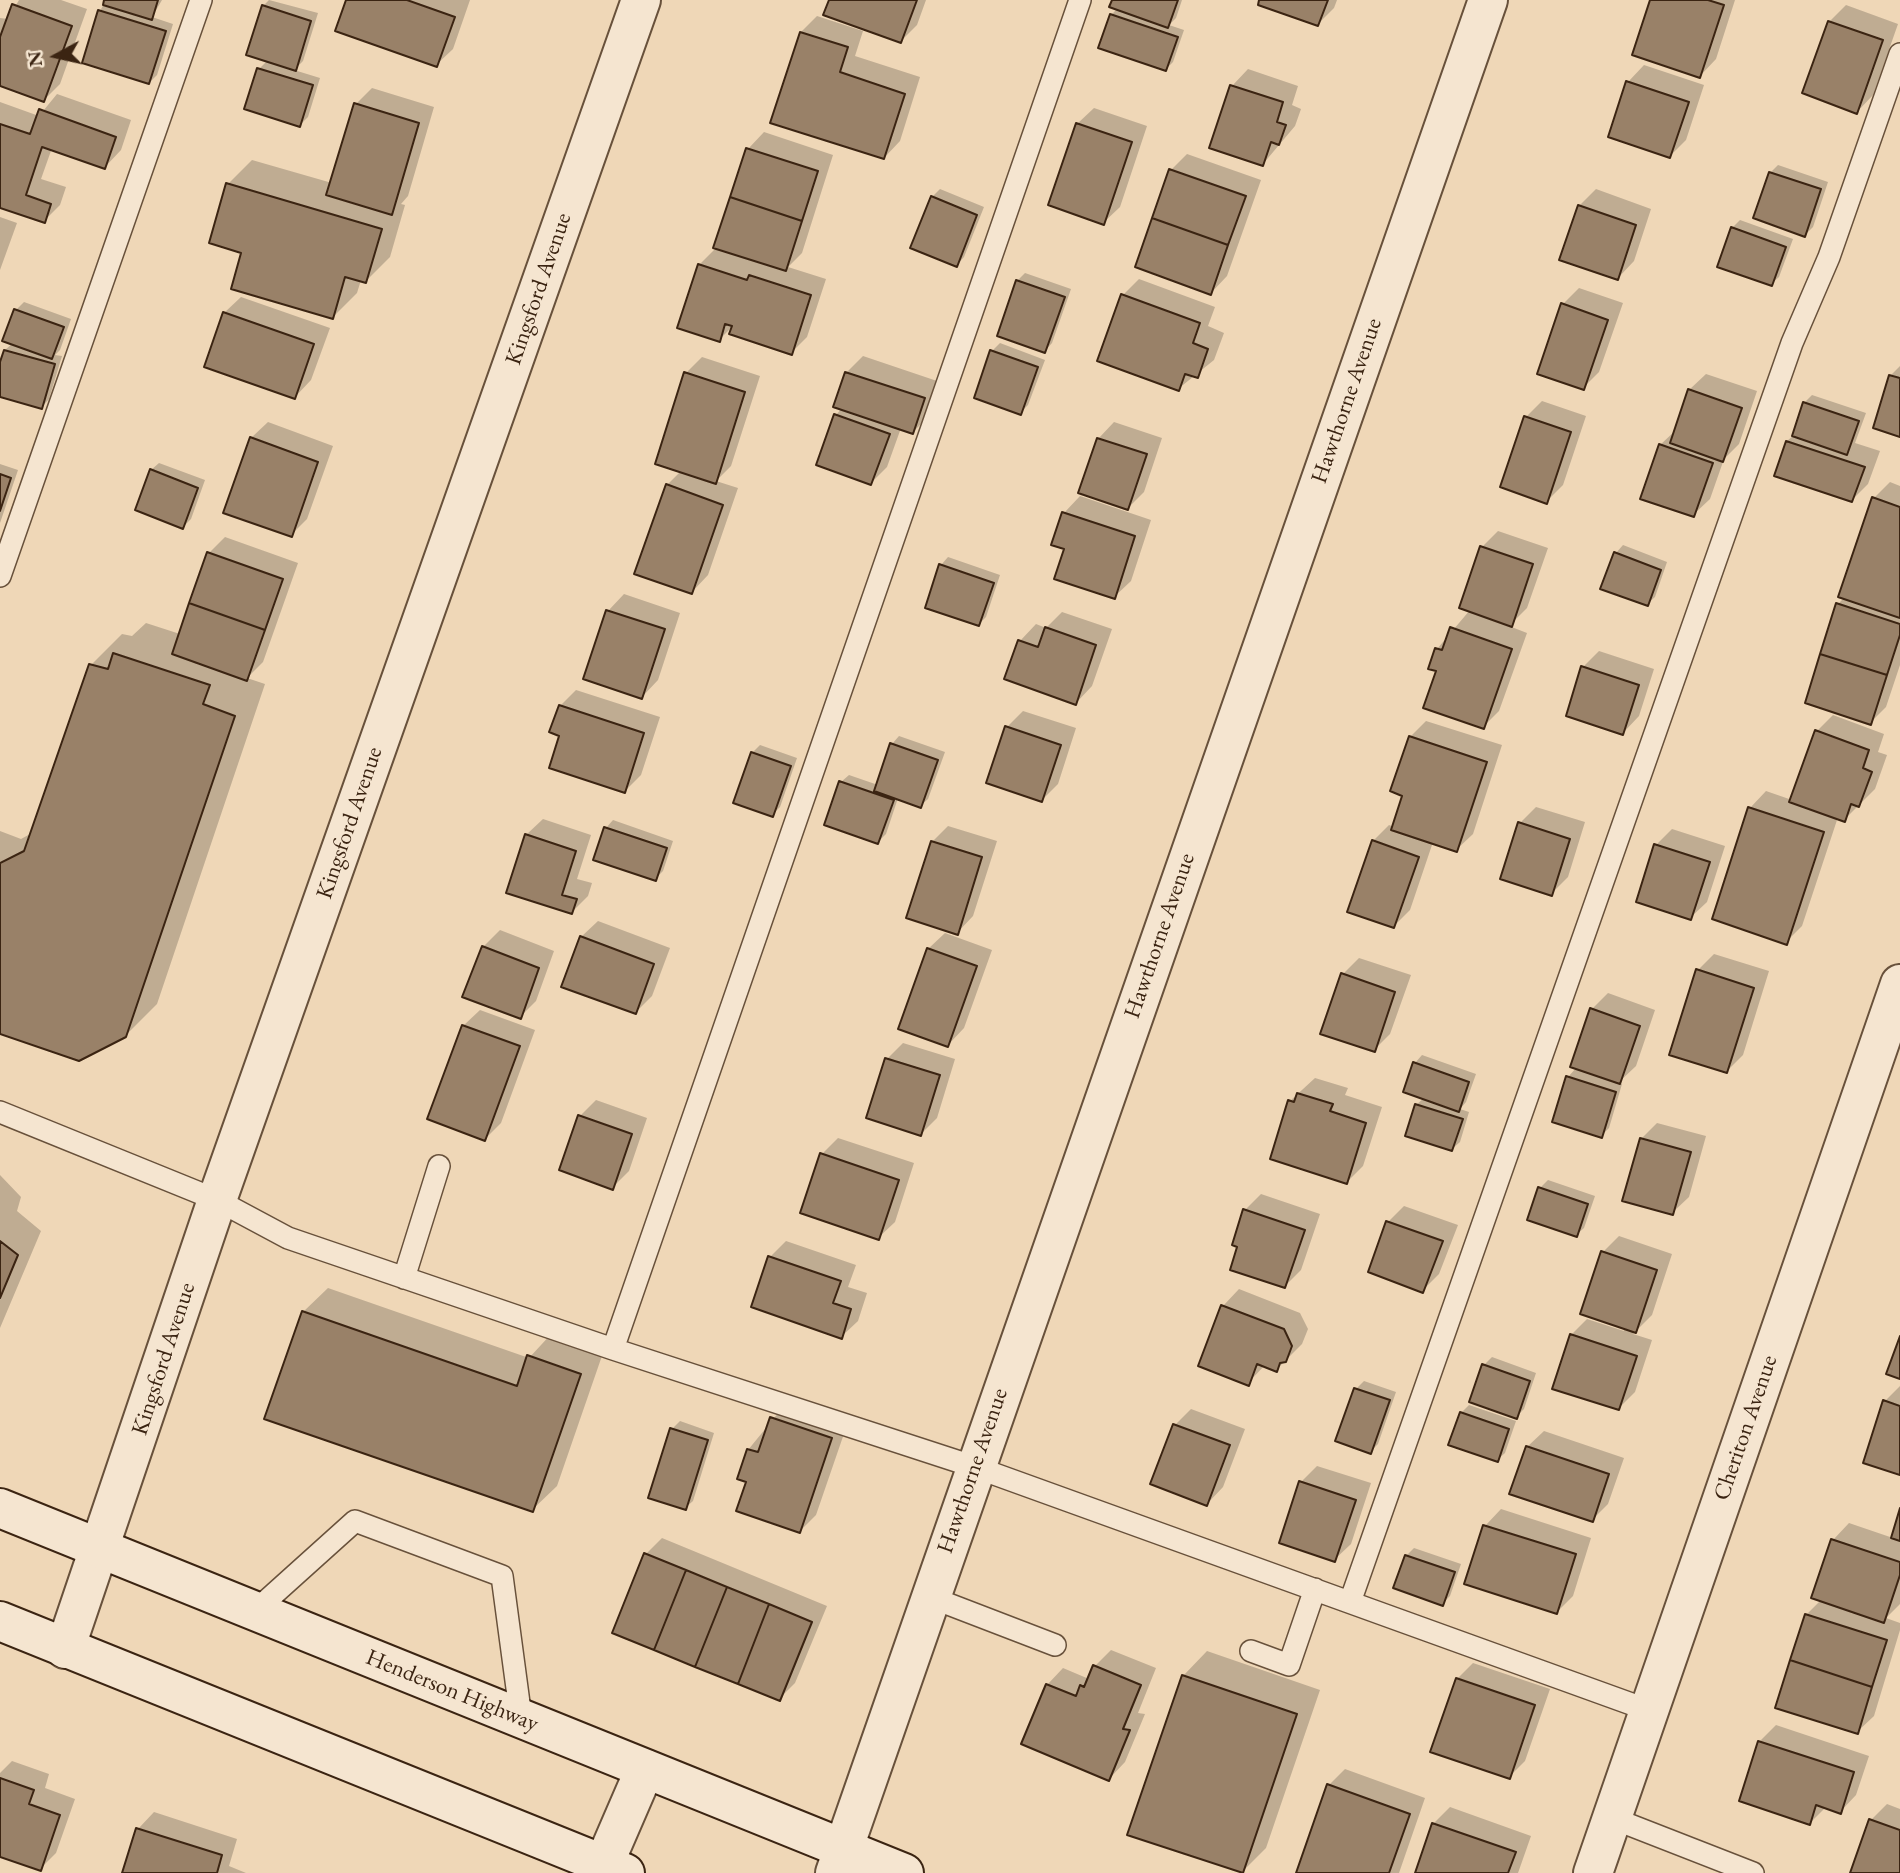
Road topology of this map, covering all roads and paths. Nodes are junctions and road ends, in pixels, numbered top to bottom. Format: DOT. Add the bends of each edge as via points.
graph roads {
  1 [pos="201,0"];
  2 [pos="641,0"];
  3 [pos="1080,0"];
  4 [pos="1488,0"];
  5 [pos="1900,54"];
  6 [pos="0,576"];
  7 [pos="1900,984"];
  8 [pos="0,1112"];
  9 [pos="439,1166"];
  10 [pos="217,1200"];
  11 [pos="404,1278"];
  12 [pos="613,1349"];
  13 [pos="975,1467"];
  14 [pos="0,1508"];
  15 [pos="101,1548"];
  16 [pos="1315,1589"];
  17 [pos="930,1597"];
  18 [pos="1350,1602"];
  19 [pos="255,1611"];
  20 [pos="0,1621"];
  21 [pos="1055,1644"];
  22 [pos="65,1649"];
  23 [pos="1251,1651"];
  24 [pos="1648,1710"];
  25 [pos="521,1718"];
  26 [pos="645,1769"];
  27 [pos="1612,1818"];
  28 [pos="839,1861"];
  29 [pos="609,1870"];
  30 [pos="904,1873"];
  31 [pos="1593,1873"];
  32 [pos="1753,1873"];
  1 -- 6 [label="lane"];
  2 -- 10 [label="street, Kingsford Avenue"];
  3 -- 12 [label="lane"];
  4 -- 13 [label="street, Hawthorne Avenue"];
  5 -- 18 [label="lane" via="1829,257 1792,343"];
  7 -- 24 [label="street, Cheriton Avenue"];
  8 -- 10 [label="lane"];
  9 -- 11 [label="lane"];
  10 -- 11 [label="lane" via="273,1232"];
  10 -- 15 [label="street, Kingsford Avenue"];
  11 -- 12 [label="lane"];
  12 -- 13 [label="lane"];
  13 -- 16 [label="lane"];
  13 -- 17 [label="street, Hawthorne Avenue"];
  14 -- 15 [label="street, Henderson Highway"];
  15 -- 19 [label="street, Henderson Highway"];
  15 -- 22 [label="street, Kingsford Avenue"];
  16 -- 18 [label="lane"];
  16 -- 23 [label="lane" via="1289,1665"];
  17 -- 21 [label="lane"];
  17 -- 28 [label="street, Hawthorne Avenue"];
  18 -- 24 [label="lane"];
  19 -- 25 [label="street, Henderson Highway"];
  19 -- 25 [label="lane" via="355,1521 502,1576"];
  20 -- 22 [label="street"];
  22 -- 29 [label="street"];
  24 -- 27 [label="street, Cheriton Avenue"];
  25 -- 26 [label="street, Henderson Highway"];
  26 -- 28 [label="street, Henderson Highway"];
  26 -- 29 [label="street"];
  27 -- 31 [label="street, Cheriton Avenue"];
  27 -- 32 [label="lane"];
  28 -- 30 [label="street, Henderson Highway"];
}
